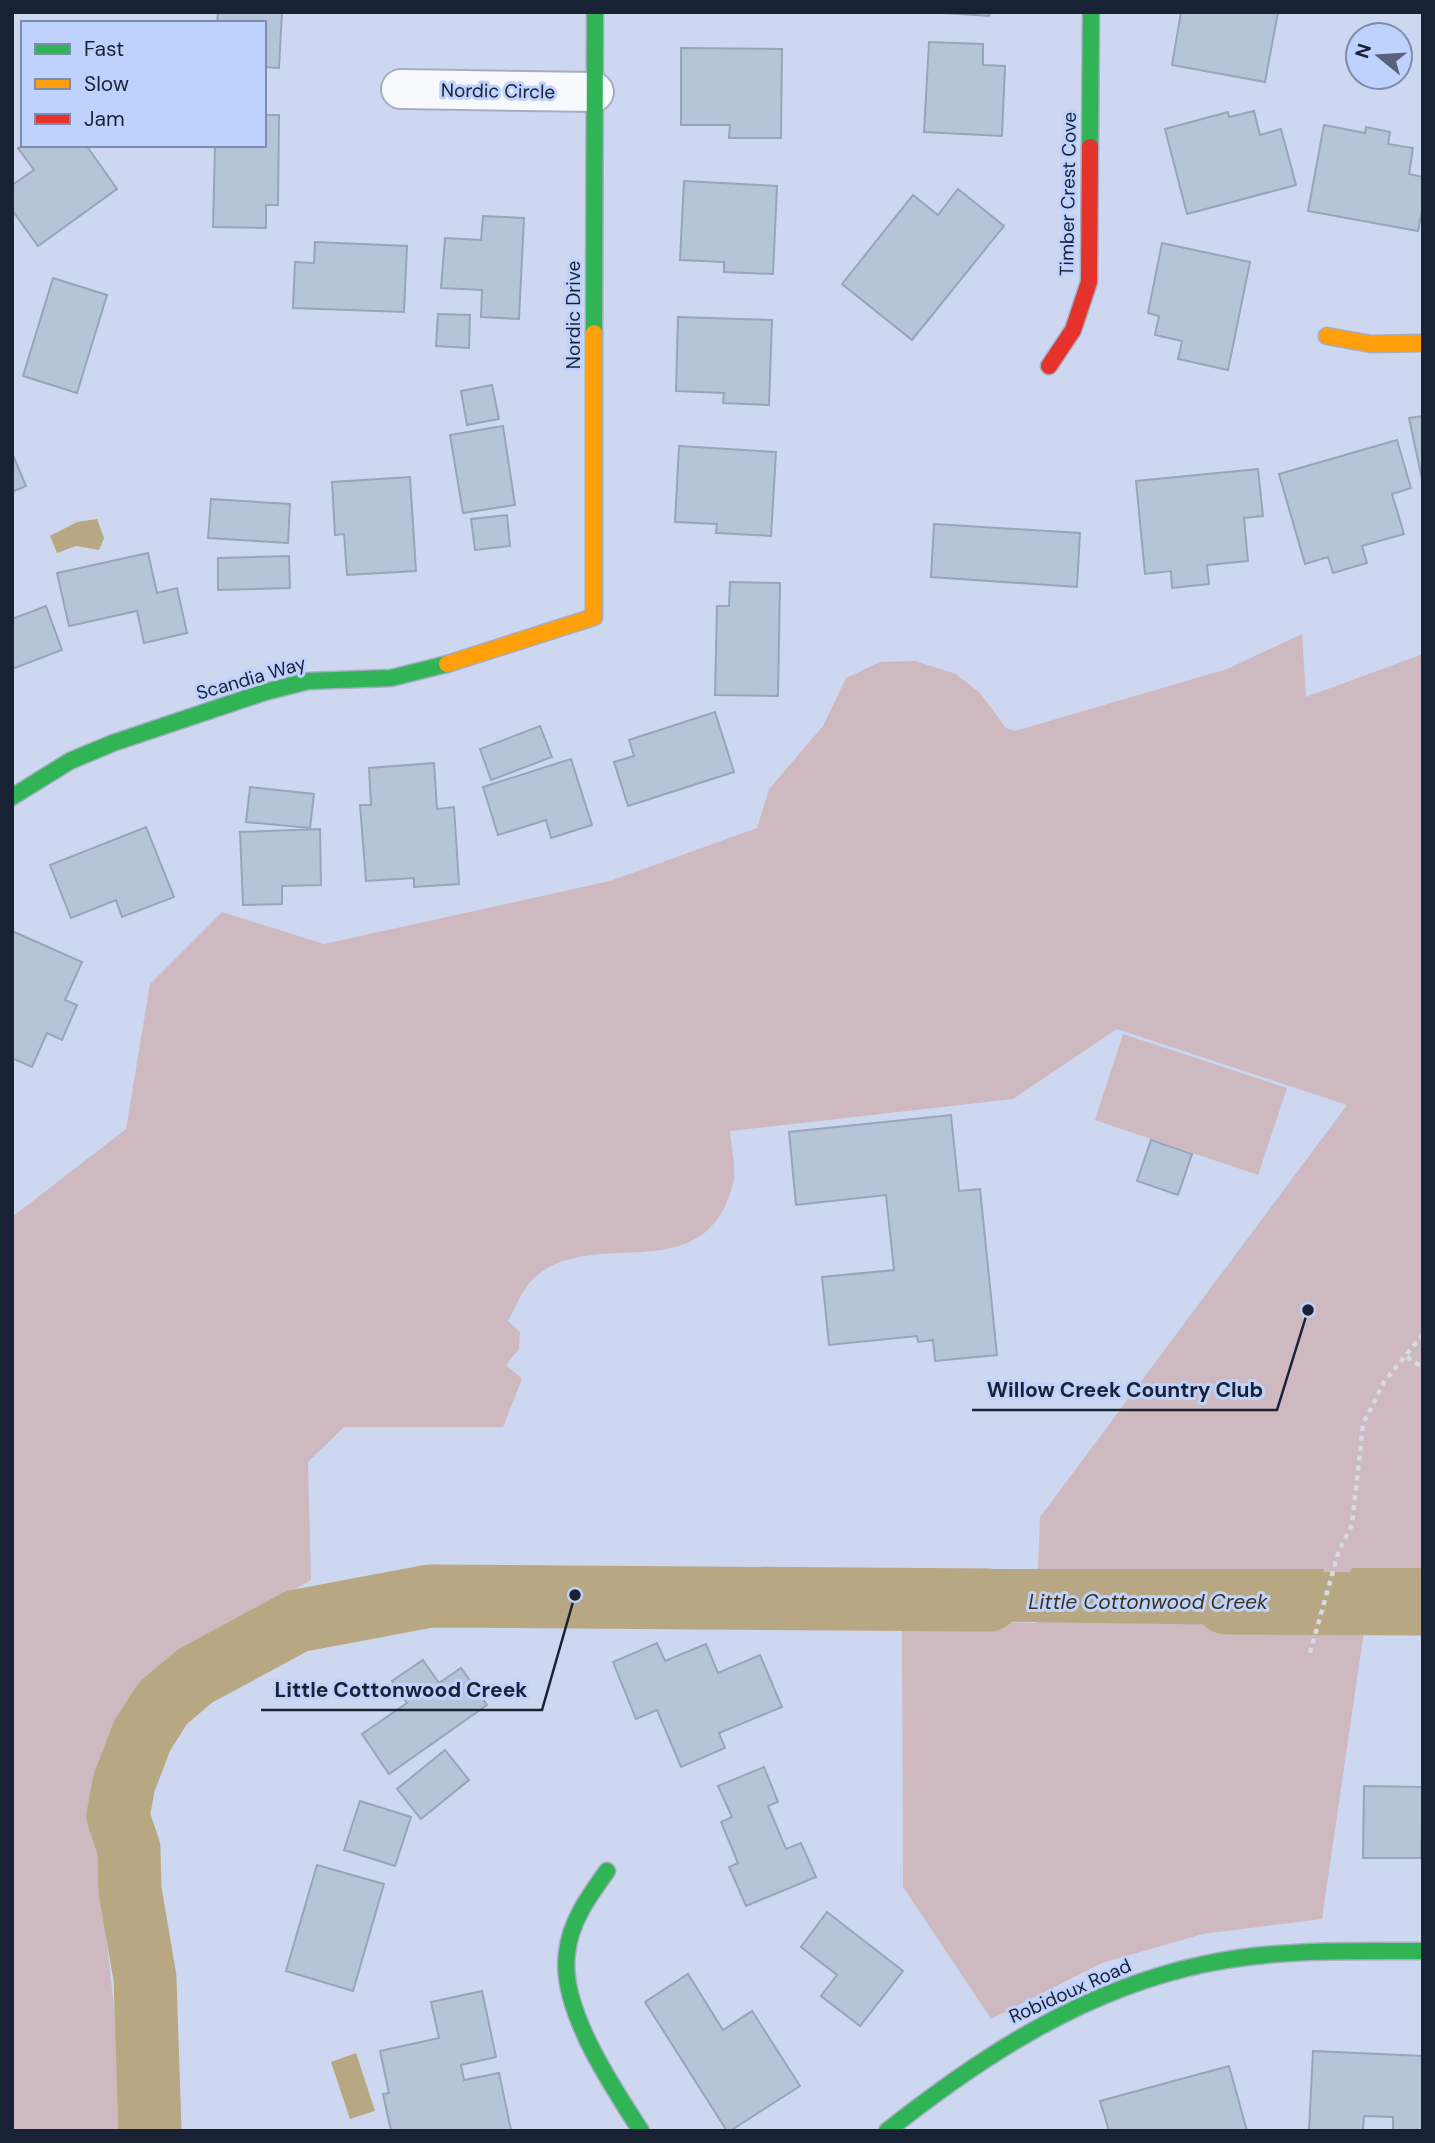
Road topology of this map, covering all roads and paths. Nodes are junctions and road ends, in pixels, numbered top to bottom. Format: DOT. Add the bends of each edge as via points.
graph roads {
  1 [pos="595,12"];
  2 [pos="1091,12"];
  3 [pos="401,89"];
  4 [pos="594,92"];
  5 [pos="1327,336"];
  6 [pos="1423,343"];
  7 [pos="1049,366"];
  8 [pos="594,617"];
  9 [pos="12,797"];
  10 [pos="1423,1334"];
  11 [pos="1407,1357"];
  12 [pos="1423,1368"];
  13 [pos="1310,1653"];
  14 [pos="607,1871"];
  15 [pos="1423,1951"];
  16 [pos="642,2131"];
  17 [pos="887,2131"];
  1 -- 4 [label="street, Nordic Drive"];
  2 -- 7 [label="street, Timber Crest Cove" via="1089,282 1073,330"];
  3 -- 4 [label="street, Nordic Circle"];
  4 -- 8 [label="street, Nordic Drive"];
  5 -- 6 [label="street" via="1371,344"];
  8 -- 9 [label="street, Scandia Way" via="403,676 308,681 265,692 113,743 70,761"];
  10 -- 11 [label="path"];
  11 -- 12 [label="path"];
  11 -- 13 [label="path" via="1384,1382 1363,1424 1352,1525 1339,1550"];
  14 -- 16 [label="street" via="578,1912 565,1958 575,2005 604,2071"];
  15 -- 17 [label="street, Robidoux Road" via="1320,1950 1267,1955 1136,1982 1006,2044"];
}
